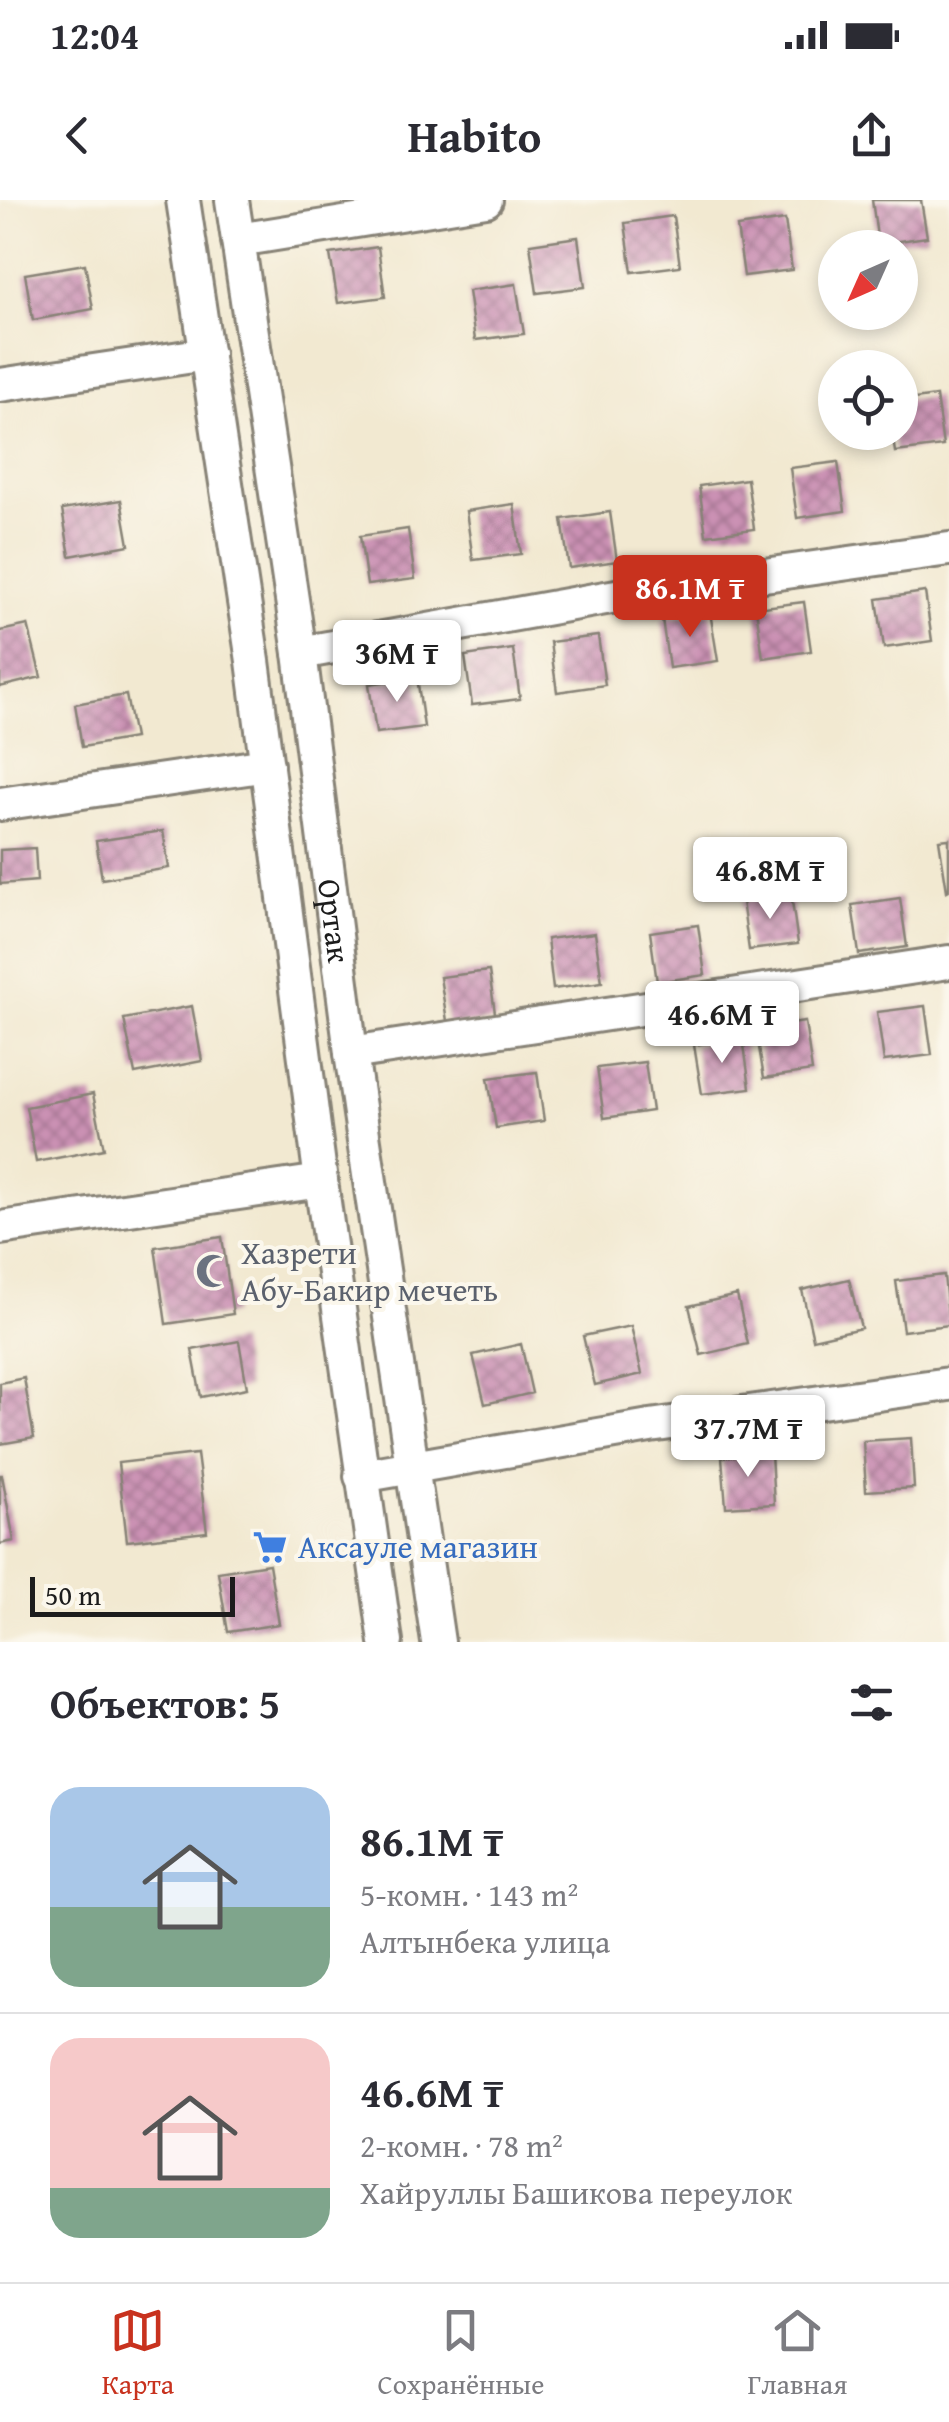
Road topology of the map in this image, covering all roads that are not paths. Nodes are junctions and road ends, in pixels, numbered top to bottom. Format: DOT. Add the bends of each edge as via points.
graph roads {
  1 [pos="183,200"];
  2 [pos="232,200"];
  3 [pos="486,200"];
  4 [pos="238,240"];
  5 [pos="206,354"];
  6 [pos="0,384"];
  7 [pos="949,549"];
  8 [pos="300,652"];
  9 [pos="267,765"];
  10 [pos="0,804"];
  11 [pos="949,962"];
  12 [pos="351,1053"];
  13 [pos="321,1181"];
  14 [pos="0,1228"];
  15 [pos="949,1384"];
  16 [pos="413,1467"];
  17 [pos="361,1476"];
  18 [pos="386,1642"];
  19 [pos="438,1642"];
  1 -- 5 [label="street, Ортак"];
  2 -- 4 [label="street, Ортак"];
  3 -- 4 [label="street"];
  4 -- 8 [label="street, Ортак"];
  5 -- 6 [label="street"];
  5 -- 9 [label="street, Ортак"];
  7 -- 8 [label="street" via="622,595"];
  8 -- 12 [label="street, Ортак"];
  9 -- 10 [label="street"];
  9 -- 13 [label="street, Ортак"];
  11 -- 12 [label="street"];
  12 -- 16 [label="street, Ортак"];
  13 -- 14 [label="street"];
  13 -- 17 [label="street, Ортак"];
  15 -- 16 [label="street"];
  16 -- 17 [label="street"];
  16 -- 19 [label="street, Ортак"];
  17 -- 18 [label="street, Ортак"];
}
